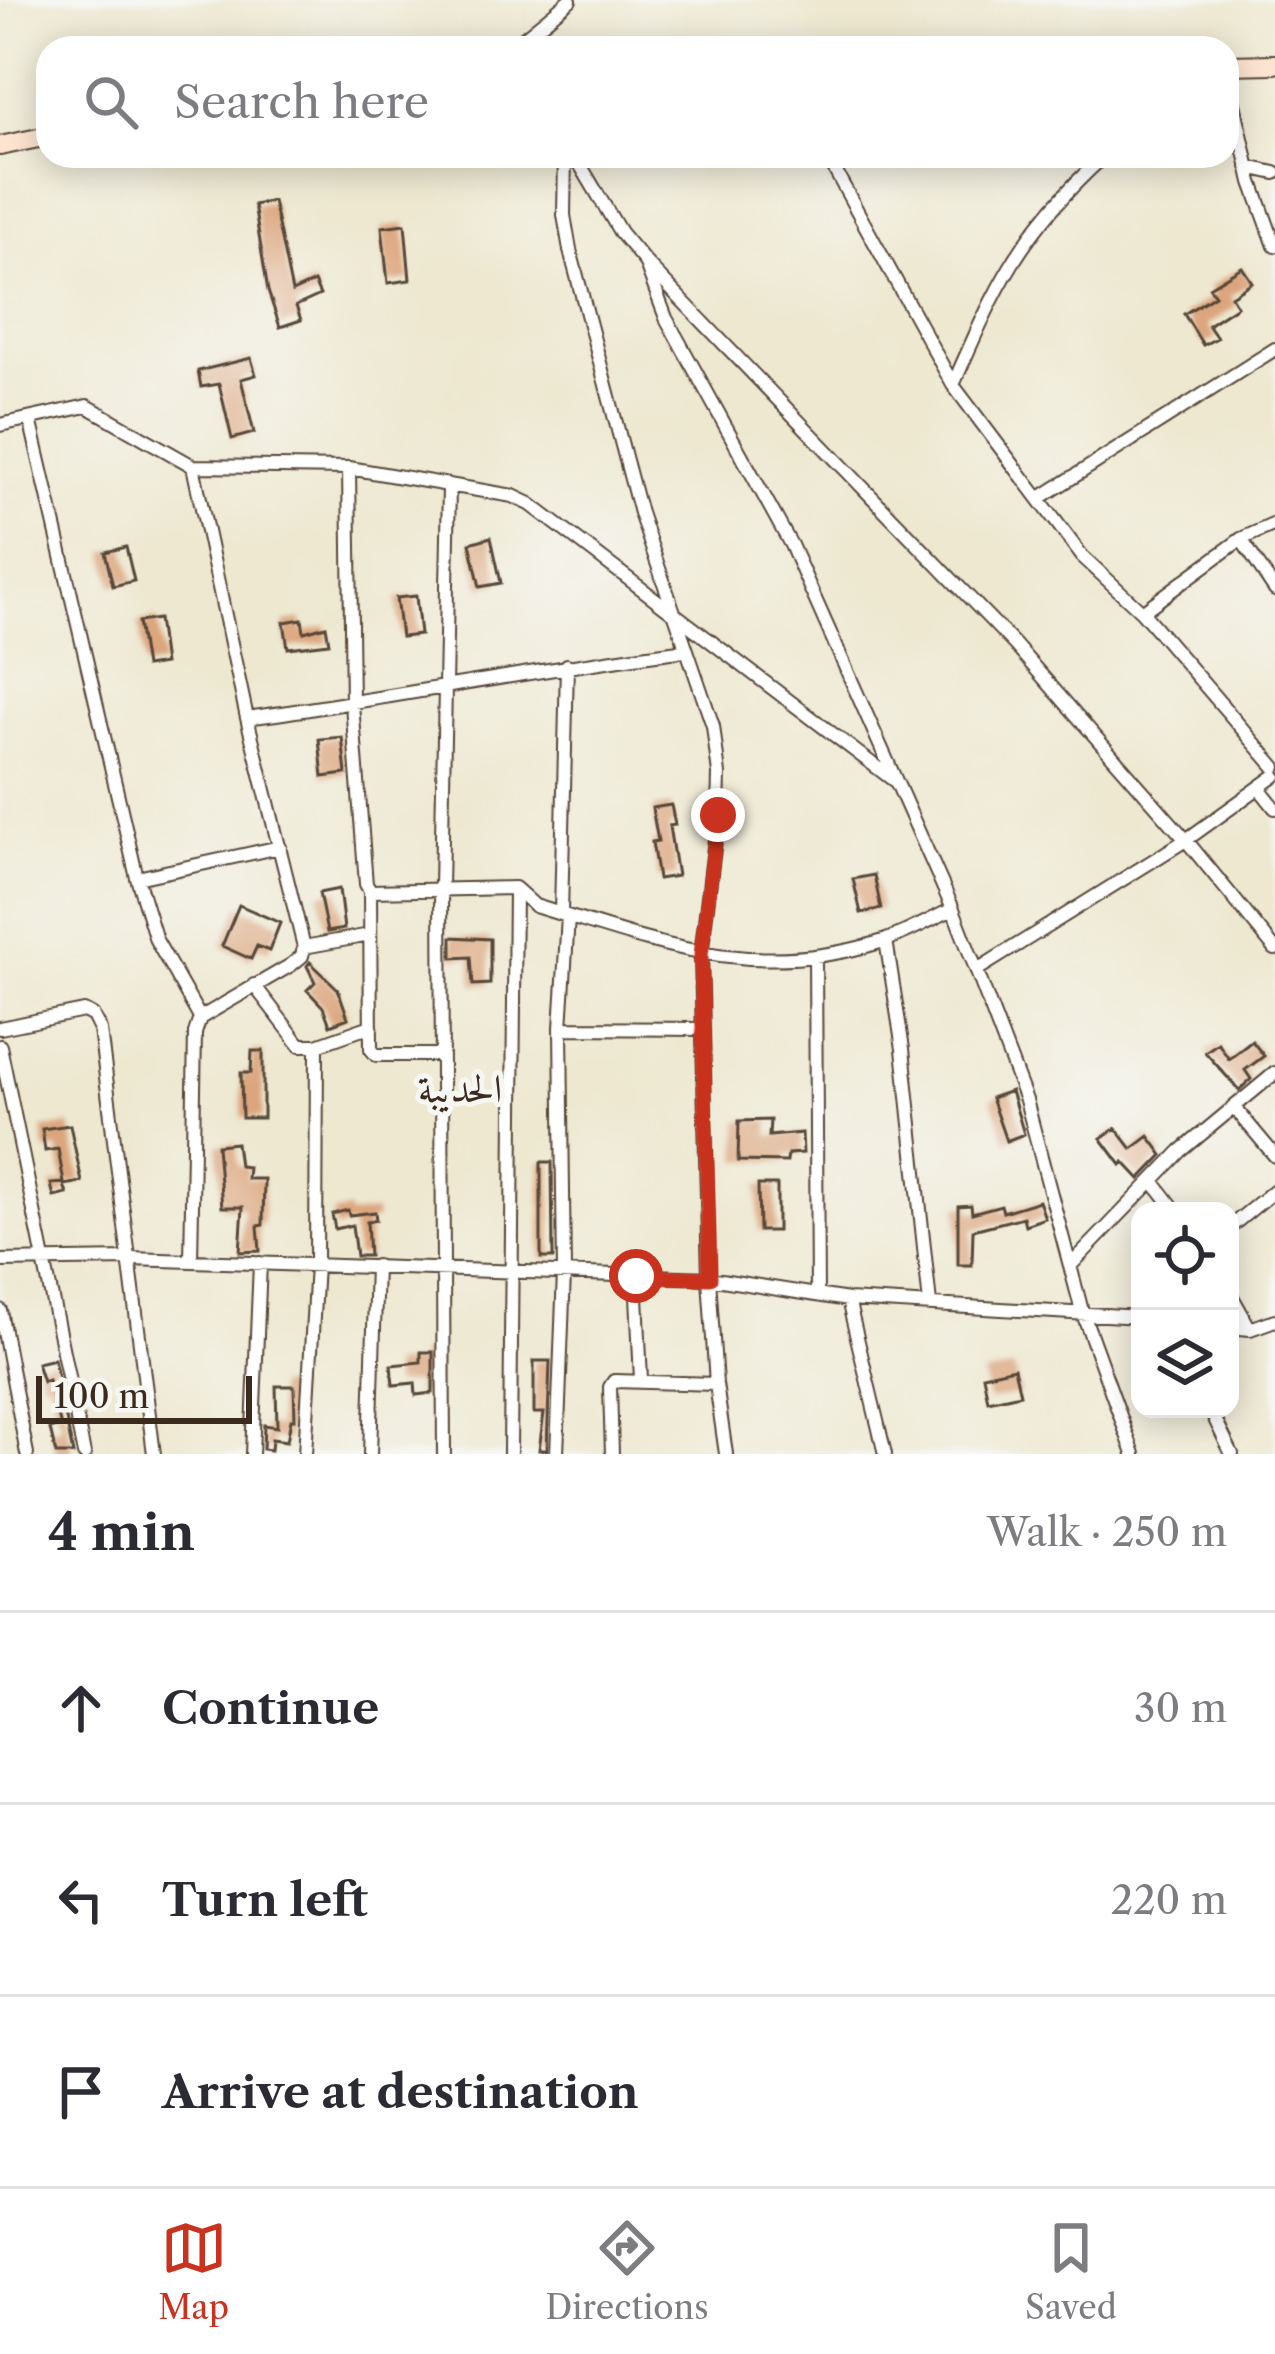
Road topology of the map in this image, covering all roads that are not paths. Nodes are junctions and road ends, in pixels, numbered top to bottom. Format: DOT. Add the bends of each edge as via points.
graph roads {
  1 [pos="570,0"];
  2 [pos="526,36"];
  3 [pos="1275,64"];
  4 [pos="1239,68"];
  5 [pos="1239,125"];
  6 [pos="36,138"];
  7 [pos="0,146"];
  8 [pos="1248,167"];
  9 [pos="565,168"];
  10 [pos="582,168"];
  11 [pos="834,168"];
  12 [pos="1091,168"];
  13 [pos="1275,172"];
  14 [pos="1275,246"];
  15 [pos="645,262"];
  16 [pos="1275,350"];
  17 [pos="953,385"];
  18 [pos="30,419"];
  19 [pos="0,425"];
  20 [pos="193,466"];
  21 [pos="349,468"];
  22 [pos="448,487"];
  23 [pos="1040,498"];
  24 [pos="1275,524"];
  25 [pos="1240,539"];
  26 [pos="1275,590"];
  27 [pos="671,608"];
  28 [pos="1142,612"];
  29 [pos="687,650"];
  30 [pos="567,665"];
  31 [pos="443,688"];
  32 [pos="352,704"];
  33 [pos="247,718"];
  34 [pos="1275,767"];
  35 [pos="1275,776"];
  36 [pos="897,783"];
  37 [pos="1259,788"];
  38 [pos="1275,808"];
  39 [pos="1186,840"];
  40 [pos="280,847"];
  41 [pos="137,878"];
  42 [pos="440,887"];
  43 [pos="515,888"];
  44 [pos="370,891"];
  45 [pos="953,909"];
  46 [pos="564,916"];
  47 [pos="370,935"];
  48 [pos="886,940"];
  49 [pos="304,947"];
  50 [pos="1275,949"];
  51 [pos="701,955"];
  52 [pos="815,956"];
  53 [pos="977,970"];
  54 [pos="254,985"];
  55 [pos="200,1018"];
  56 [pos="371,1026"];
  57 [pos="0,1028"];
  58 [pos="561,1028"];
  59 [pos="703,1029"];
  60 [pos="317,1045"];
  61 [pos="0,1046"];
  62 [pos="441,1055"];
  63 [pos="1275,1073"];
  64 [pos="1234,1107"];
  65 [pos="1275,1156"];
  66 [pos="1153,1181"];
  67 [pos="1275,1190"];
  68 [pos="1169,1202"];
  69 [pos="1239,1220"];
  70 [pos="130,1259"];
  71 [pos="45,1261"];
  72 [pos="191,1261"];
  73 [pos="0,1262"];
  74 [pos="260,1263"];
  75 [pos="316,1265"];
  76 [pos="376,1266"];
  77 [pos="1070,1266"];
  78 [pos="441,1270"];
  79 [pos="514,1272"];
  80 [pos="564,1273"];
  81 [pos="636,1276"];
  82 [pos="710,1278"];
  83 [pos="817,1295"];
  84 [pos="848,1300"];
  85 [pos="930,1304"];
  86 [pos="1239,1309"];
  87 [pos="0,1310"];
  88 [pos="1082,1312"];
  89 [pos="1131,1316"];
  90 [pos="1275,1320"];
  91 [pos="1239,1328"];
  92 [pos="1250,1329"];
  93 [pos="641,1380"];
  94 [pos="716,1384"];
  95 [pos="1214,1418"];
  96 [pos="27,1454"];
  97 [pos="84,1454"];
  98 [pos="154,1454"];
  99 [pos="252,1454"];
  100 [pos="304,1454"];
  101 [pos="370,1454"];
  102 [pos="444,1454"];
  103 [pos="510,1454"];
  104 [pos="557,1454"];
  105 [pos="611,1454"];
  106 [pos="726,1454"];
  107 [pos="885,1454"];
  108 [pos="1135,1454"];
  109 [pos="1232,1454"];
  1 -- 2 [label="street"];
  3 -- 4 [label="main road"];
  5 -- 8 [label="street"];
  6 -- 7 [label="main road"];
  8 -- 13 [label="street"];
  8 -- 14 [label="street"];
  9 -- 27 [label="street" via="570,250"];
  10 -- 15 [label="street"];
  11 -- 17 [label="street"];
  12 -- 17 [label="street" via="1023,242"];
  15 -- 36 [label="street" via="666,318 791,545"];
  15 -- 39 [label="street" via="1014,644"];
  16 -- 23 [label="street"];
  17 -- 23 [label="street"];
  18 -- 19 [label="street"];
  18 -- 20 [label="street" via="87,406"];
  18 -- 41 [label="street"];
  20 -- 21 [label="street"];
  20 -- 33 [label="street"];
  21 -- 22 [label="street"];
  21 -- 32 [label="street"];
  22 -- 27 [label="street" via="530,504"];
  22 -- 31 [label="street"];
  23 -- 28 [label="street" via="1082,556"];
  24 -- 25 [label="street"];
  25 -- 26 [label="street"];
  25 -- 28 [label="street"];
  27 -- 29 [label="street"];
  27 -- 36 [label="street"];
  28 -- 34 [label="street"];
  29 -- 30 [label="street"];
  29 -- 51 [label="street" via="713,726 719,774"];
  30 -- 31 [label="street"];
  30 -- 46 [label="street"];
  31 -- 32 [label="street"];
  31 -- 42 [label="street"];
  32 -- 33 [label="street"];
  32 -- 44 [label="street"];
  33 -- 40 [label="street"];
  35 -- 37 [label="street"];
  36 -- 45 [label="street"];
  37 -- 38 [label="street"];
  37 -- 39 [label="street"];
  39 -- 50 [label="street"];
  39 -- 53 [label="street"];
  40 -- 41 [label="street"];
  40 -- 49 [label="street"];
  41 -- 55 [label="street" via="156,940"];
  42 -- 43 [label="street"];
  42 -- 44 [label="street"];
  42 -- 62 [label="street"];
  43 -- 46 [label="street"];
  43 -- 79 [label="street"];
  44 -- 47 [label="street"];
  45 -- 48 [label="street"];
  45 -- 53 [label="street"];
  46 -- 51 [label="street"];
  46 -- 58 [label="street"];
  47 -- 49 [label="street"];
  47 -- 56 [label="street"];
  48 -- 52 [label="street"];
  48 -- 85 [label="street"];
  49 -- 54 [label="street" via="291,965"];
  51 -- 52 [label="street"];
  51 -- 59 [label="street"];
  52 -- 83 [label="street"];
  53 -- 77 [label="street" via="1026,1100"];
  54 -- 55 [label="street"];
  54 -- 60 [label="street" via="300,1045"];
  55 -- 72 [label="street"];
  56 -- 60 [label="street"];
  56 -- 62 [label="street" via="376,1055"];
  57 -- 70 [label="street" via="84,1011 93,1016"];
  58 -- 59 [label="street"];
  58 -- 80 [label="street"];
  59 -- 82 [label="street"];
  60 -- 75 [label="street"];
  61 -- 71 [label="street"];
  62 -- 78 [label="street"];
  63 -- 64 [label="street"];
  64 -- 65 [label="street"];
  64 -- 66 [label="street"];
  66 -- 68 [label="street"];
  66 -- 77 [label="street"];
  67 -- 69 [label="street"];
  70 -- 71 [label="street"];
  70 -- 72 [label="street"];
  70 -- 98 [label="street"];
  71 -- 73 [label="street"];
  71 -- 97 [label="street"];
  72 -- 74 [label="street"];
  74 -- 75 [label="street"];
  74 -- 99 [label="street"];
  75 -- 76 [label="street"];
  75 -- 100 [label="street"];
  76 -- 78 [label="street"];
  76 -- 101 [label="street"];
  77 -- 88 [label="street"];
  78 -- 79 [label="street"];
  78 -- 102 [label="street"];
  79 -- 80 [label="street"];
  79 -- 103 [label="street"];
  80 -- 81 [label="street"];
  80 -- 104 [label="street"];
  81 -- 82 [label="street"];
  81 -- 93 [label="street"];
  82 -- 83 [label="street"];
  82 -- 94 [label="street"];
  83 -- 84 [label="street"];
  84 -- 85 [label="street"];
  84 -- 107 [label="street"];
  85 -- 88 [label="street"];
  86 -- 92 [label="street"];
  87 -- 96 [label="street"];
  88 -- 89 [label="street"];
  88 -- 108 [label="street"];
  90 -- 92 [label="street"];
  91 -- 92 [label="street"];
  93 -- 94 [label="street"];
  93 -- 105 [label="street" via="620,1378 610,1387"];
  94 -- 106 [label="street"];
  95 -- 109 [label="street"];
}
